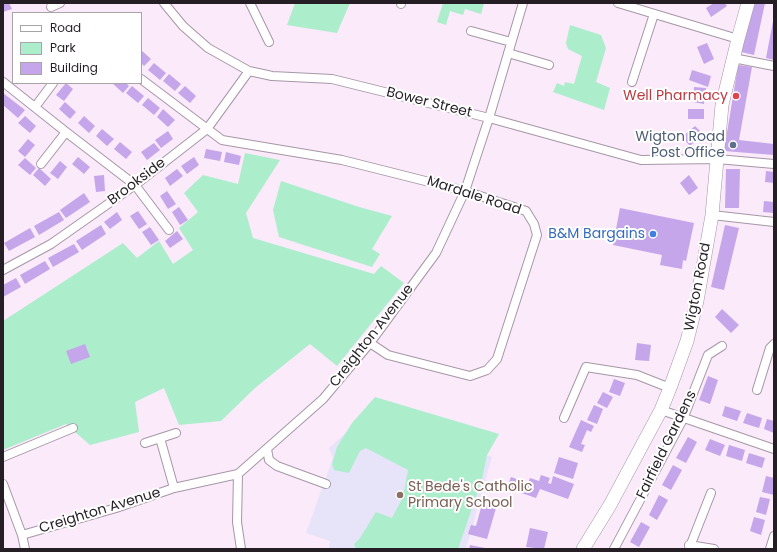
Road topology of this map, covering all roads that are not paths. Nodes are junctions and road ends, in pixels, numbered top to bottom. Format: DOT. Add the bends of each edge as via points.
graph roads {
  1 [pos="60,3"];
  2 [pos="164,3"];
  3 [pos="250,3"];
  4 [pos="522,3"];
  5 [pos="618,3"];
  6 [pos="650,3"];
  7 [pos="748,3"];
  8 [pos="51,7"];
  9 [pos="651,13"];
  10 [pos="471,31"];
  11 [pos="738,39"];
  12 [pos="269,42"];
  13 [pos="511,42"];
  14 [pos="508,53"];
  15 [pos="733,58"];
  16 [pos="549,65"];
  17 [pos="774,66"];
  18 [pos="249,71"];
  19 [pos="142,80"];
  20 [pos="3,82"];
  21 [pos="632,82"];
  22 [pos="53,84"];
  23 [pos="35,107"];
  24 [pos="489,118"];
  25 [pos="207,129"];
  26 [pos="66,132"];
  27 [pos="717,159"];
  28 [pos="41,164"];
  29 [pos="774,164"];
  30 [pos="135,185"];
  31 [pos="465,191"];
  32 [pos="712,215"];
  33 [pos="774,222"];
  34 [pos="169,230"];
  35 [pos="3,270"];
  36 [pos="370,343"];
  37 [pos="774,344"];
  38 [pos="722,346"];
  39 [pos="670,388"];
  40 [pos="757,390"];
  41 [pos="661,410"];
  42 [pos="564,418"];
  43 [pos="683,419"];
  44 [pos="73,428"];
  45 [pos="176,433"];
  46 [pos="160,438"];
  47 [pos="145,442"];
  48 [pos="267,449"];
  49 [pos="774,449"];
  50 [pos="3,457"];
  51 [pos="238,474"];
  52 [pos="3,484"];
  53 [pos="326,484"];
  54 [pos="174,488"];
  55 [pos="711,493"];
  56 [pos="12,510"];
  57 [pos="3,512"];
  58 [pos="22,535"];
  59 [pos="774,536"];
  60 [pos="689,547"];
  61 [pos="25,549"];
  62 [pos="241,549"];
  63 [pos="583,549"];
  64 [pos="614,549"];
  65 [pos="714,549"];
  66 [pos="770,549"];
  1 -- 8 [label="street"];
  2 -- 18 [label="street, Bower Street" via="183,26 208,48"];
  3 -- 12 [label="street"];
  4 -- 13 [label="street, Creighton Avenue"];
  5 -- 9 [label="street"];
  6 -- 9 [label="street"];
  7 -- 11 [label="main road, Wigton Road"];
  9 -- 11 [label="street"];
  9 -- 21 [label="street"];
  10 -- 13 [label="street"];
  11 -- 15 [label="main road, Wigton Road"];
  13 -- 14 [label="street, Creighton Avenue"];
  14 -- 16 [label="street"];
  14 -- 24 [label="street, Creighton Avenue"];
  15 -- 17 [label="street"];
  15 -- 27 [label="main road, Wigton Road" via="722,106"];
  18 -- 24 [label="street, Bower Street" via="272,76 332,78"];
  18 -- 25 [label="street, Brookside"];
  19 -- 25 [label="street, Mardale Road"];
  20 -- 23 [label="street"];
  22 -- 23 [label="street"];
  23 -- 26 [label="street"];
  24 -- 27 [label="street, Bower Street" via="640,160"];
  24 -- 31 [label="street, Creighton Avenue"];
  25 -- 30 [label="street, Brookside"];
  25 -- 31 [label="street, Mardale Road" via="222,140 342,160"];
  26 -- 28 [label="street"];
  26 -- 30 [label="street"];
  27 -- 29 [label="street, Bower Street"];
  27 -- 32 [label="main road, Wigton Road"];
  30 -- 34 [label="street"];
  30 -- 35 [label="street, Brookside" via="51,244"];
  31 -- 36 [label="street, Creighton Avenue" via="436,253"];
  31 -- 36 [label="street, Mardale Road" via="526,211 537,235 497,359 487,370 470,376 388,355"];
  32 -- 33 [label="street"];
  32 -- 39 [label="main road, Wigton Road" via="689,334"];
  36 -- 48 [label="street, Creighton Avenue" via="323,399"];
  37 -- 40 [label="street" via="770,348"];
  38 -- 43 [label="street, Fairfield Gardens" via="708,355"];
  39 -- 41 [label="main road, Wigton Road"];
  39 -- 42 [label="street" via="638,375 586,367"];
  41 -- 43 [label="street"];
  41 -- 63 [label="main road, Wigton Road" via="610,505"];
  43 -- 49 [label="street"];
  43 -- 64 [label="street, Fairfield Gardens"];
  44 -- 50 [label="street"];
  45 -- 46 [label="street"];
  46 -- 47 [label="street"];
  46 -- 54 [label="street"];
  48 -- 51 [label="street, Creighton Avenue"];
  48 -- 53 [label="street" via="269,460 276,466"];
  51 -- 54 [label="street, Creighton Avenue"];
  51 -- 62 [label="street" via="237,522"];
  52 -- 56 [label="street"];
  54 -- 58 [label="street, Creighton Avenue"];
  55 -- 60 [label="street"];
  56 -- 57 [label="street"];
  56 -- 58 [label="street"];
  58 -- 61 [label="street"];
  59 -- 66 [label="street"];
  60 -- 65 [label="street"];
}
